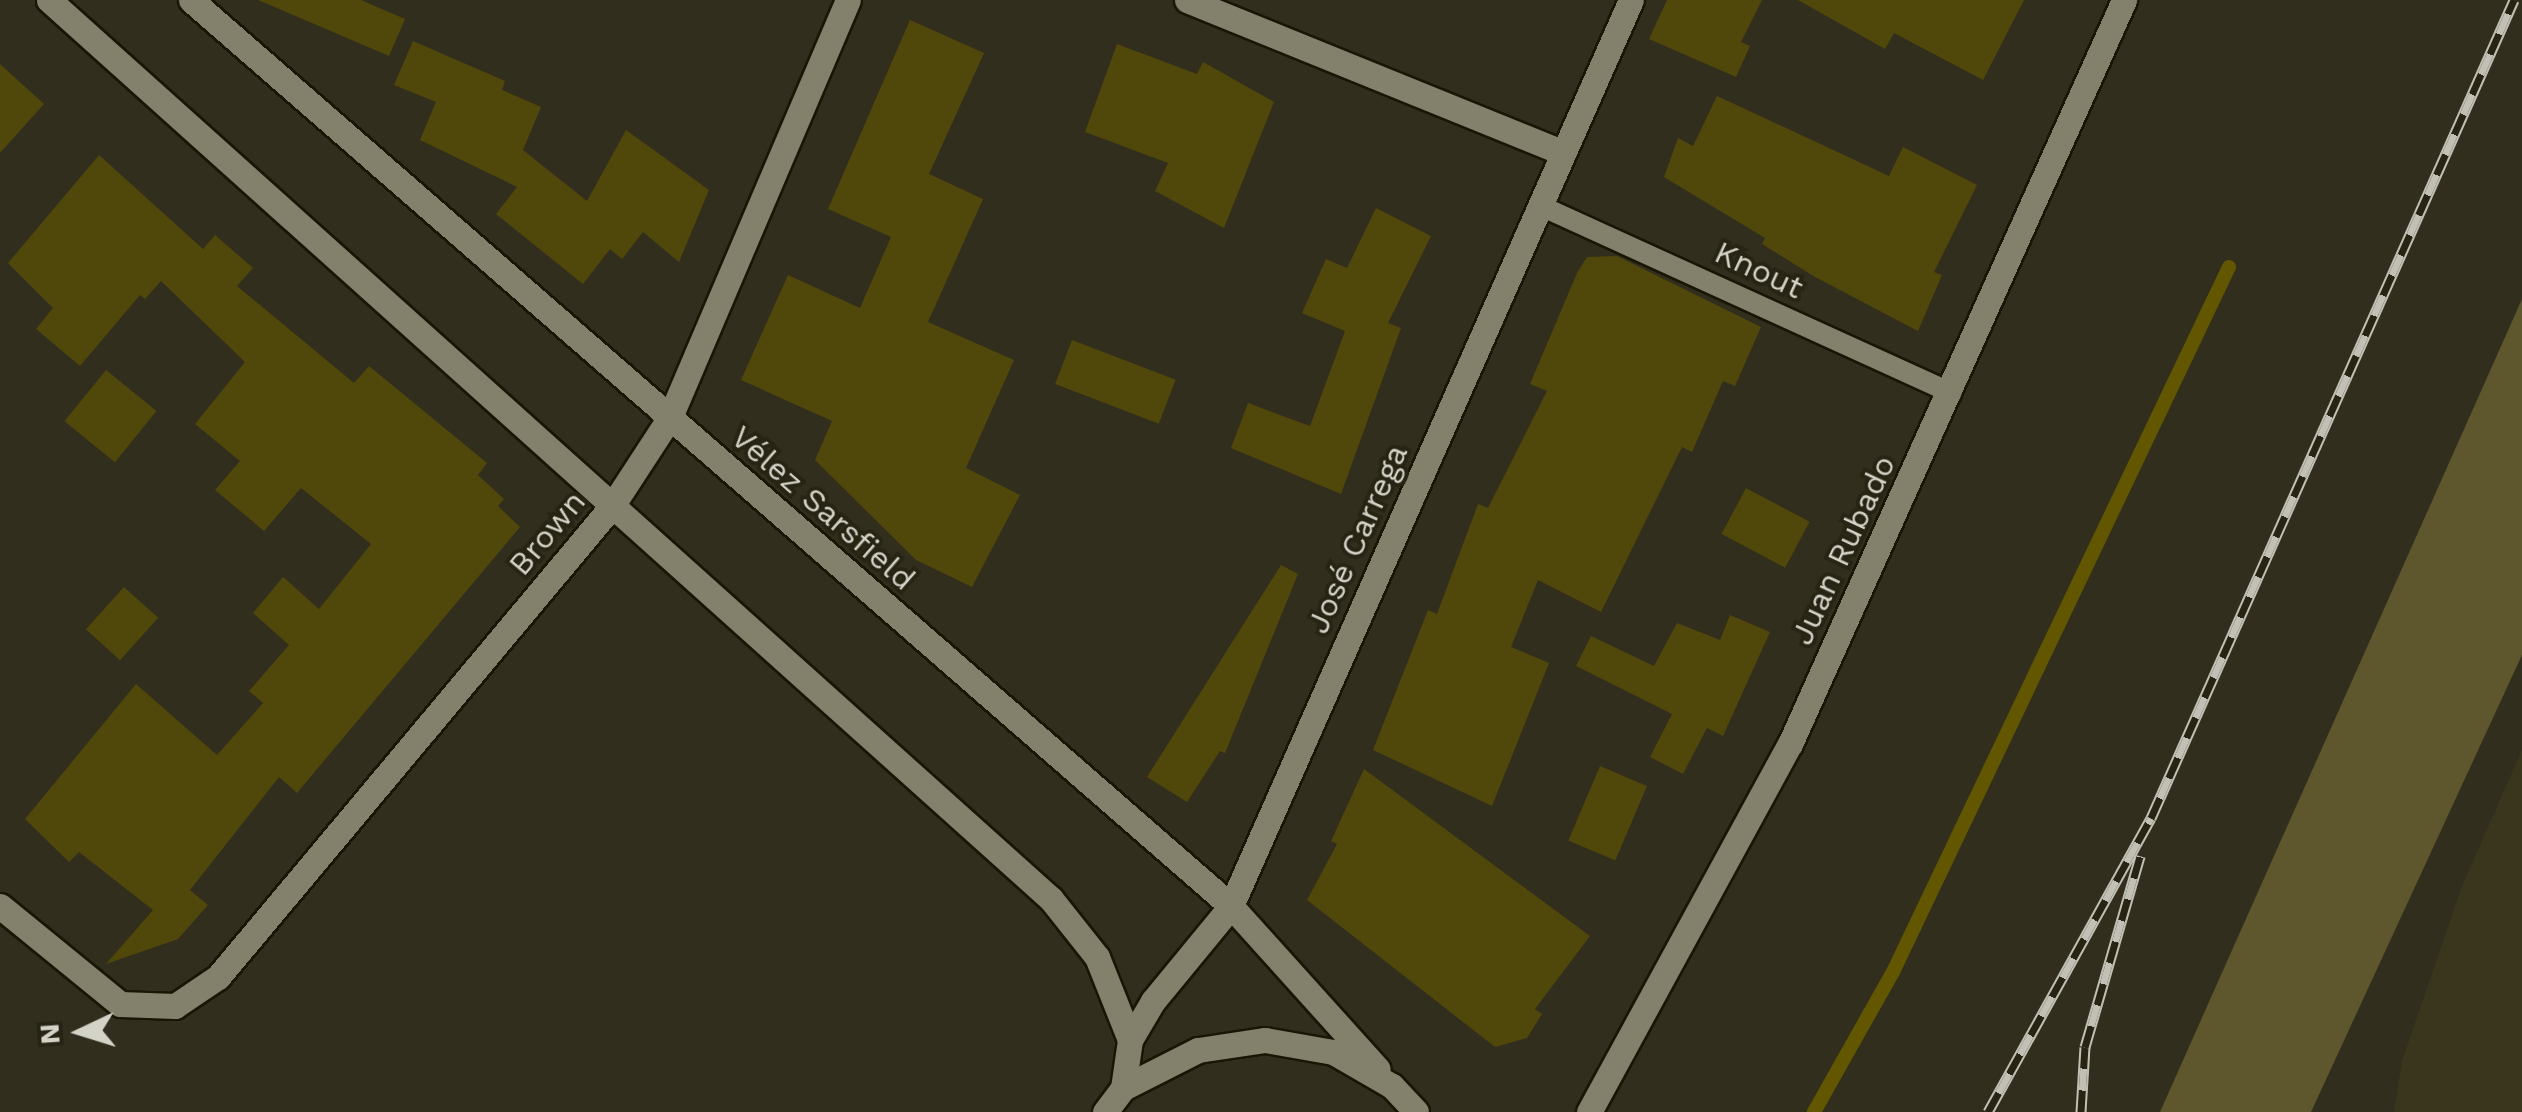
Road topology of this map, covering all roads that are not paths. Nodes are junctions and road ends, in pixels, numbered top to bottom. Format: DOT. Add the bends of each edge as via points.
graph roads {
  1 [pos="49,0"];
  2 [pos="192,0"];
  3 [pos="848,0"];
  4 [pos="1187,0"];
  5 [pos="1631,0"];
  6 [pos="2124,0"];
  7 [pos="1563,153"];
  8 [pos="1540,206"];
  9 [pos="1951,393"];
  10 [pos="670,417"];
  11 [pos="612,506"];
  12 [pos="0,906"];
  13 [pos="1231,906"];
  14 [pos="1130,1040"];
  15 [pos="1392,1086"];
  16 [pos="1123,1088"];
  17 [pos="1105,1112"];
  18 [pos="1416,1112"];
  19 [pos="1589,1112"];
  1 -- 11 [label="street"];
  2 -- 10 [label="street, Vélez Sarsfield"];
  3 -- 10 [label="street, Brown"];
  4 -- 7 [label="street"];
  5 -- 7 [label="street, José Carrega"];
  6 -- 9 [label="street, Juan Rubado"];
  7 -- 8 [label="street, José Carrega"];
  8 -- 9 [label="lane, Knout"];
  8 -- 13 [label="street, José Carrega"];
  9 -- 19 [label="street, Juan Rubado" via="1790,744"];
  10 -- 11 [label="street, Brown"];
  10 -- 13 [label="street, Vélez Sarsfield"];
  11 -- 12 [label="street, Brown" via="196,996 156,1009 103,993"];
  11 -- 14 [label="street" via="1052,899 1098,957"];
  13 -- 14 [label="street, José Carrega" via="1167,982"];
  13 -- 15 [label="street, Vélez Sarsfield"];
  14 -- 16 [label="street, José Carrega"];
  15 -- 16 [label="street" via="1333,1052 1265,1040 1198,1050"];
  15 -- 18 [label="street, Vélez Sarsfield"];
  16 -- 17 [label="street"];
}
